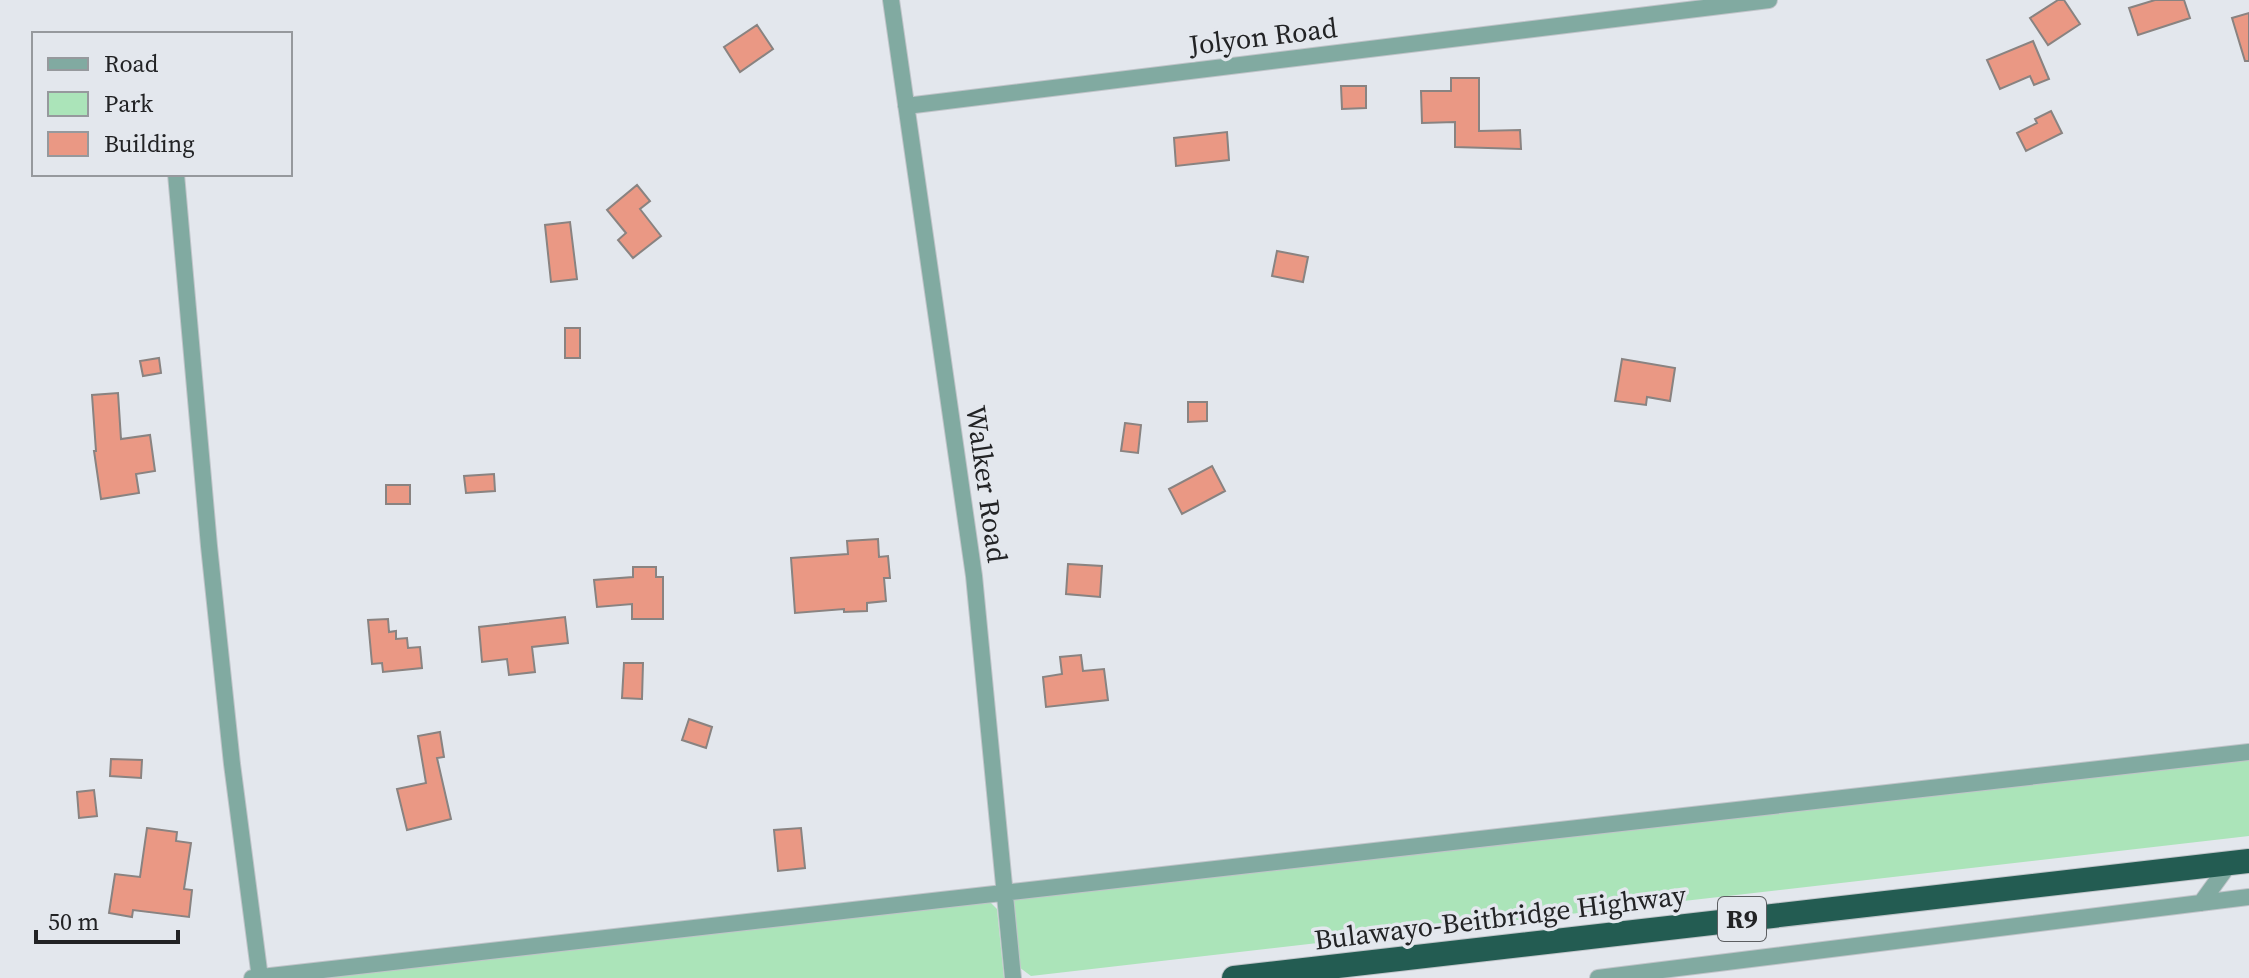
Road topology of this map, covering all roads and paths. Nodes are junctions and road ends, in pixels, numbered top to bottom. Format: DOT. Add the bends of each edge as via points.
graph roads {
  1 [pos="891,0"];
  2 [pos="1769,0"];
  3 [pos="906,106"];
  4 [pos="176,176"];
  5 [pos="2249,752"];
  6 [pos="2239,862"];
  7 [pos="1004,893"];
  8 [pos="2249,897"];
  9 [pos="2201,903"];
  10 [pos="252,978"];
  11 [pos="260,978"];
  12 [pos="1013,978"];
  13 [pos="1234,978"];
  14 [pos="1598,978"];
  1 -- 3 [label="street, Walker Road"];
  2 -- 3 [label="street, Jolyon Road"];
  3 -- 7 [label="street, Walker Road" via="974,576"];
  4 -- 11 [label="street" via="210,562"];
  5 -- 7 [label="street"];
  6 -- 9 [label="street"];
  6 -- 13 [label="highway, Bulawayo-Beitbridge Highway / R9"];
  7 -- 11 [label="street"];
  7 -- 12 [label="street, Walker Road"];
  8 -- 9 [label="street"];
  9 -- 14 [label="street"];
  10 -- 11 [label="street"];
}
